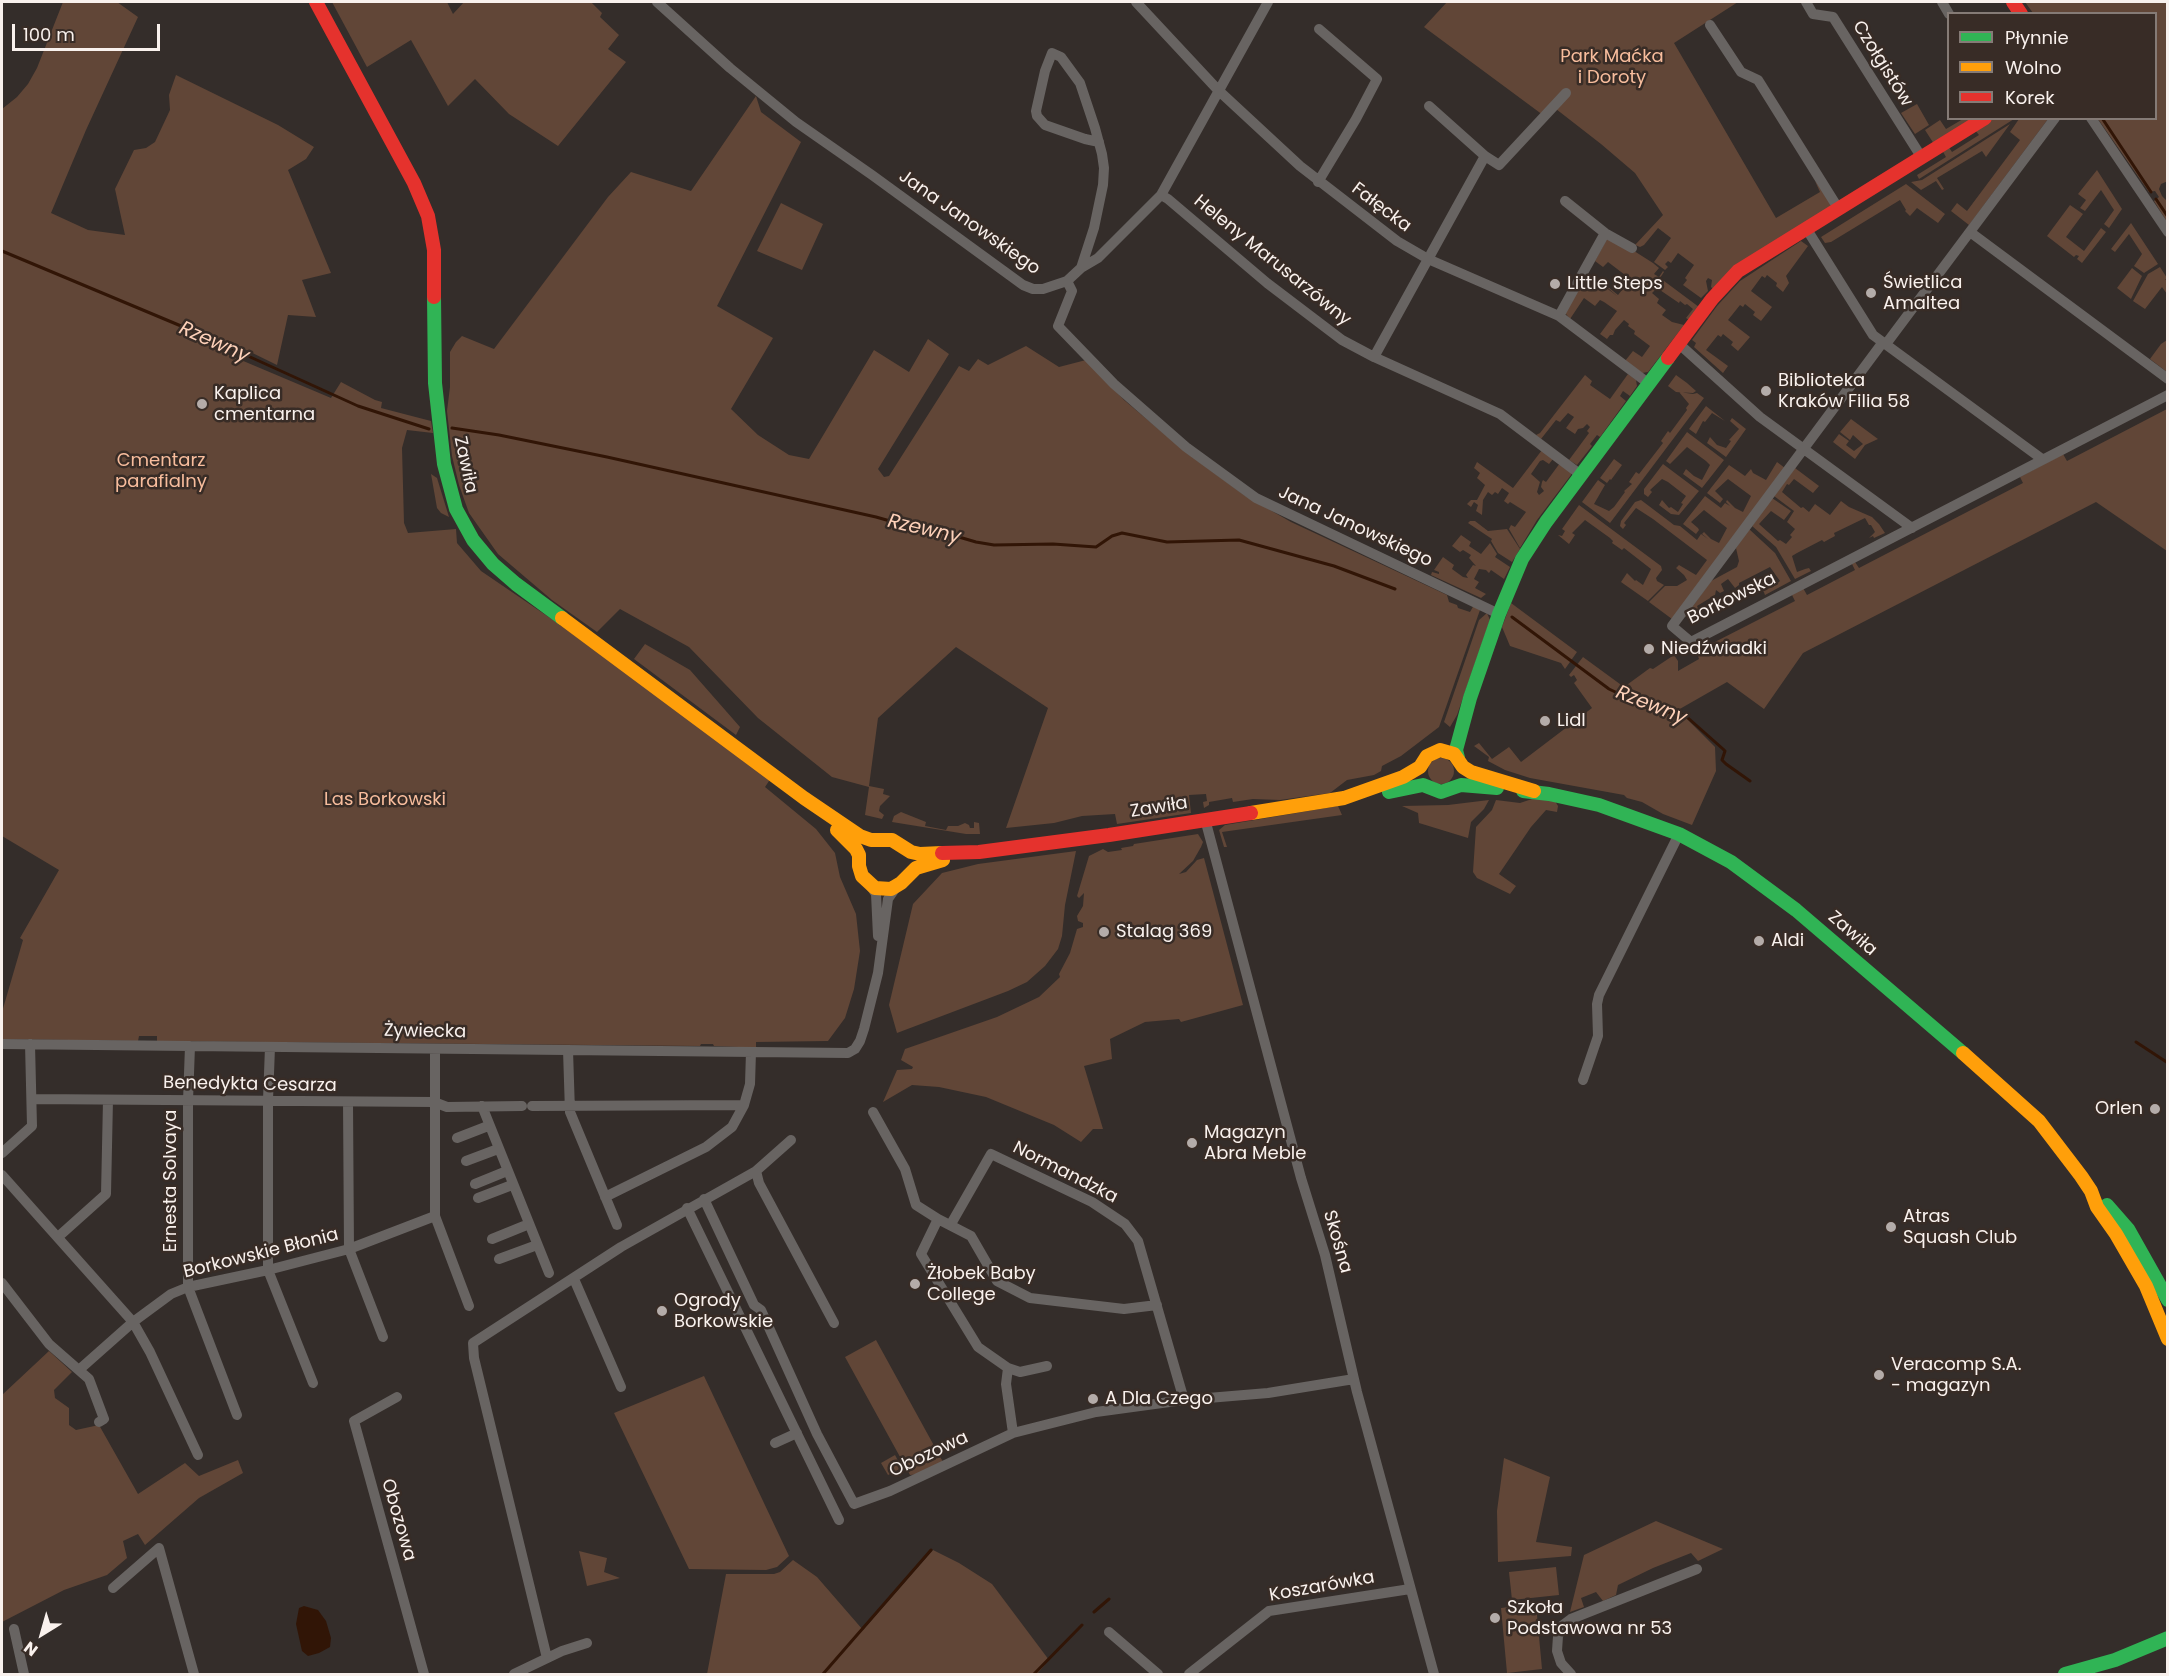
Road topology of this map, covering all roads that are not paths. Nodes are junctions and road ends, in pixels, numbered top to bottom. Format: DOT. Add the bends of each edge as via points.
graph roads {
  1 [pos="316,2"];
  2 [pos="657,2"];
  3 [pos="1136,2"];
  4 [pos="1268,2"];
  5 [pos="1806,2"];
  6 [pos="1710,25"];
  7 [pos="1319,28"];
  8 [pos="1218,90"];
  9 [pos="1566,93"];
  10 [pos="1429,106"];
  11 [pos="1982,120"];
  12 [pos="2054,120"];
  13 [pos="2092,120"];
  14 [pos="1099,142"];
  15 [pos="1485,156"];
  16 [pos="1922,158"];
  17 [pos="1318,182"];
  18 [pos="1161,195"];
  19 [pos="1565,201"];
  20 [pos="1838,208"];
  21 [pos="1806,228"];
  22 [pos="1970,232"];
  23 [pos="2168,232"];
  24 [pos="1605,233"];
  25 [pos="1632,248"];
  26 [pos="1428,259"];
  27 [pos="1081,268"];
  28 [pos="1067,281"];
  29 [pos="1559,316"];
  30 [pos="1678,343"];
  31 [pos="1884,343"];
  32 [pos="1374,357"];
  33 [pos="2168,379"];
  34 [pos="1648,383"];
  35 [pos="2168,395"];
  36 [pos="1803,450"];
  37 [pos="2042,459"];
  38 [pos="1581,475"];
  39 [pos="1912,528"];
  40 [pos="1499,614"];
  41 [pos="1470,698"];
  42 [pos="1437,750"];
  43 [pos="1460,761"];
  44 [pos="1421,765"];
  45 [pos="1428,787"];
  46 [pos="1455,787"];
  47 [pos="1534,791"];
  48 [pos="804,798"];
  49 [pos="1344,798"];
  50 [pos="1205,819"];
  51 [pos="1679,834"];
  52 [pos="876,840"];
  53 [pos="903,847"];
  54 [pos="979,852"];
  55 [pos="859,860"];
  56 [pos="901,882"];
  57 [pos="870,885"];
  58 [pos="880,954"];
  59 [pos="2,1044"];
  60 [pos="30,1044"];
  61 [pos="190,1046"];
  62 [pos="270,1047"];
  63 [pos="435,1049"];
  64 [pos="568,1050"];
  65 [pos="751,1052"];
  66 [pos="1583,1080"];
  67 [pos="32,1099"];
  68 [pos="108,1100"];
  69 [pos="188,1101"];
  70 [pos="268,1101"];
  71 [pos="348,1102"];
  72 [pos="434,1102"];
  73 [pos="569,1104"];
  74 [pos="744,1105"];
  75 [pos="482,1106"];
  76 [pos="873,1112"];
  77 [pos="488,1126"];
  78 [pos="457,1138"];
  79 [pos="791,1140"];
  80 [pos="498,1149"];
  81 [pos="2,1153"];
  82 [pos="466,1161"];
  83 [pos="507,1171"];
  84 [pos="756,1172"];
  85 [pos="2,1175"];
  86 [pos="476,1184"];
  87 [pos="512,1185"];
  88 [pos="2091,1191"];
  89 [pos="605,1197"];
  90 [pos="478,1198"];
  91 [pos="704,1199"];
  92 [pos="687,1209"];
  93 [pos="435,1216"];
  94 [pos="938,1219"];
  95 [pos="529,1224"];
  96 [pos="951,1224"];
  97 [pos="617,1225"];
  98 [pos="58,1237"];
  99 [pos="492,1239"];
  100 [pos="537,1245"];
  101 [pos="349,1249"];
  102 [pos="499,1259"];
  103 [pos="268,1270"];
  104 [pos="549,1273"];
  105 [pos="574,1279"];
  106 [pos="2,1283"];
  107 [pos="188,1287"];
  108 [pos="2168,1300"];
  109 [pos="1157,1305"];
  110 [pos="469,1306"];
  111 [pos="2164,1316"];
  112 [pos="133,1322"];
  113 [pos="834,1323"];
  114 [pos="383,1337"];
  115 [pos="2168,1339"];
  116 [pos="1047,1366"];
  117 [pos="1008,1368"];
  118 [pos="80,1369"];
  119 [pos="1354,1379"];
  120 [pos="313,1383"];
  121 [pos="621,1387"];
  122 [pos="396,1397"];
  123 [pos="1184,1400"];
  124 [pos="237,1415"];
  125 [pos="99,1422"];
  126 [pos="797,1433"];
  127 [pos="1013,1433"];
  128 [pos="776,1443"];
  129 [pos="198,1455"];
  130 [pos="839,1521"];
  131 [pos="1697,1569"];
  132 [pos="113,1588"];
  133 [pos="1410,1589"];
  134 [pos="14,1629"];
  135 [pos="1109,1632"];
  136 [pos="2168,1638"];
  137 [pos="587,1643"];
  138 [pos="547,1658"];
  139 [pos="24,1674"];
  140 [pos="194,1674"];
  141 [pos="424,1674"];
  142 [pos="514,1674"];
  143 [pos="1158,1674"];
  144 [pos="1189,1674"];
  145 [pos="1434,1674"];
  146 [pos="1571,1674"];
  147 [pos="2065,1674"];
  1 -- 48 [label="street, Zawiła" via="428,216 434,250 435,383 444,464 456,509 474,540 516,584"];
  2 -- 28 [label="street, Jana Janowskiego" via="796,122 1023,285 1033,290"];
  3 -- 8 [label="street, Fałęcka"];
  4 -- 8 [label="street"];
  5 -- 16 [label="street, Czołgistów" via="1814,14 1833,17"];
  6 -- 20 [label="street" via="1741,72 1758,80"];
  7 -- 17 [label="street" via="1377,79"];
  8 -- 17 [label="street, Fałęcka"];
  8 -- 18 [label="street"];
  9 -- 15 [label="street" via="1499,165"];
  10 -- 15 [label="street"];
  11 -- 16 [label="street"];
  12 -- 22 [label="street, Borkowska"];
  13 -- 23 [label="street"];
  14 -- 14 [label="street" via="1045,125 1036,116 1052,53 1061,57 1080,83"];
  14 -- 27 [label="street" via="1104,185"];
  15 -- 26 [label="street"];
  16 -- 20 [label="street"];
  17 -- 26 [label="street, Fałęcka" via="1396,242"];
  18 -- 27 [label="street" via="1098,258"];
  18 -- 32 [label="street, Heleny Marusarzówny" via="1267,283 1329,330"];
  19 -- 24 [label="street"];
  20 -- 21 [label="street"];
  21 -- 30 [label="street" via="1738,271"];
  21 -- 31 [label="street" via="1873,335"];
  22 -- 31 [label="street, Borkowska"];
  22 -- 33 [label="street"];
  24 -- 25 [label="street"];
  24 -- 29 [label="street"];
  26 -- 29 [label="street, Fałęcka"];
  26 -- 32 [label="street"];
  27 -- 28 [label="street"];
  28 -- 40 [label="street, Jana Janowskiego" via="1072,291 1058,326 1114,384 1186,447 1283,513"];
  29 -- 34 [label="street, Fałęcka"];
  30 -- 34 [label="street"];
  30 -- 36 [label="street"];
  31 -- 36 [label="street, Borkowska"];
  31 -- 37 [label="street"];
  32 -- 38 [label="street, Heleny Marusarzówny" via="1500,414"];
  34 -- 38 [label="street"];
  35 -- 37 [label="street, Borkowska"];
  36 -- 39 [label="street"];
  36 -- 39 [label="street, Borkowska" via="1672,626 1691,642"];
  37 -- 39 [label="street, Borkowska"];
  38 -- 40 [label="street" via="1522,559"];
  40 -- 41 [label="street"];
  41 -- 42 [label="street" via="1448,740"];
  41 -- 43 [label="street" via="1456,750"];
  42 -- 43 [label="street, Zawiła" via="1448,751"];
  42 -- 44 [label="street, Zawiła"];
  43 -- 46 [label="street" via="1461,778"];
  43 -- 47 [label="street, Zawiła" via="1473,773"];
  44 -- 45 [label="street" via="1421,776"];
  44 -- 49 [label="street, Zawiła" via="1389,783"];
  45 -- 46 [label="street, Zawiła" via="1441,792"];
  45 -- 49 [label="street, Zawiła" via="1411,786 1379,795"];
  46 -- 47 [label="street, Zawiła"];
  47 -- 51 [label="street, Zawiła" via="1599,805"];
  48 -- 52 [label="street, Zawiła" via="862,837"];
  48 -- 55 [label="street, Zawiła" via="856,849"];
  49 -- 50 [label="street, Zawiła"];
  50 -- 54 [label="street, Zawiła"];
  50 -- 119 [label="street, Skośna" via="1325,1255"];
  51 -- 66 [label="street" via="1599,995 1598,1036"];
  51 -- 88 [label="street, Zawiła" via="1766,885 1988,1075 2039,1121"];
  52 -- 53 [label="street, Zawiła" via="892,840"];
  52 -- 55 [label="street" via="863,849"];
  53 -- 54 [label="street, Zawiła" via="920,854"];
  53 -- 56 [label="street" via="910,865"];
  54 -- 56 [label="street, Zawiła" via="918,867"];
  55 -- 57 [label="street, Zawiła" via="860,871"];
  56 -- 57 [label="street" via="886,890"];
  56 -- 58 [label="street" via="888,899"];
  57 -- 58 [label="street" via="876,898"];
  58 -- 65 [label="street, Żywiecka" via="874,992 855,1049 848,1053"];
  59 -- 60 [label="street, Żywiecka"];
  60 -- 61 [label="street, Żywiecka"];
  60 -- 67 [label="street"];
  61 -- 62 [label="street, Żywiecka"];
  61 -- 69 [label="street, Ernesta Solvaya"];
  62 -- 63 [label="street, Żywiecka"];
  62 -- 70 [label="street"];
  63 -- 64 [label="street, Żywiecka"];
  63 -- 72 [label="street"];
  64 -- 65 [label="street, Żywiecka"];
  64 -- 73 [label="street"];
  65 -- 74 [label="street" via="750,1084"];
  67 -- 68 [label="street, Benedykta Cesarza"];
  67 -- 81 [label="street" via="32,1126"];
  68 -- 69 [label="street, Benedykta Cesarza"];
  68 -- 98 [label="street" via="105,1194"];
  69 -- 70 [label="street, Benedykta Cesarza"];
  69 -- 107 [label="street, Ernesta Solvaya"];
  70 -- 71 [label="street, Benedykta Cesarza"];
  70 -- 103 [label="street"];
  71 -- 72 [label="street, Benedykta Cesarza"];
  71 -- 101 [label="street"];
  72 -- 75 [label="street, Benedykta Cesarza" via="447,1107"];
  72 -- 93 [label="street"];
  73 -- 74 [label="street, Benedykta Cesarza"];
  73 -- 75 [label="street, Benedykta Cesarza"];
  73 -- 89 [label="street"];
  74 -- 89 [label="street" via="732,1127 706,1147"];
  75 -- 77 [label="street"];
  76 -- 94 [label="street" via="904,1169 914,1203"];
  77 -- 78 [label="street"];
  77 -- 80 [label="street"];
  79 -- 84 [label="street"];
  80 -- 82 [label="street"];
  80 -- 83 [label="street"];
  83 -- 86 [label="street"];
  83 -- 87 [label="street"];
  84 -- 91 [label="street"];
  84 -- 113 [label="street"];
  85 -- 98 [label="street"];
  87 -- 90 [label="street"];
  87 -- 95 [label="street"];
  88 -- 108 [label="street, Zawiła" via="2128,1229"];
  88 -- 111 [label="street, Zawiła"];
  89 -- 97 [label="street"];
  91 -- 92 [label="street"];
  91 -- 127 [label="street, Obozowa" via="854,1504"];
  92 -- 105 [label="street"];
  92 -- 126 [label="street"];
  93 -- 101 [label="street, Borkowskie Błonia"];
  93 -- 110 [label="street"];
  94 -- 96 [label="street"];
  94 -- 117 [label="street" via="921,1254 978,1347"];
  95 -- 99 [label="street"];
  95 -- 100 [label="street"];
  96 -- 109 [label="street" via="971,1236 997,1281 1030,1298 1124,1309"];
  96 -- 109 [label="street, Normandzka" via="991,1154 1092,1202 1125,1224 1138,1241"];
  98 -- 112 [label="street"];
  100 -- 102 [label="street"];
  100 -- 104 [label="street"];
  101 -- 103 [label="street, Borkowskie Błonia"];
  101 -- 114 [label="street"];
  103 -- 107 [label="street, Borkowskie Błonia"];
  103 -- 120 [label="street"];
  105 -- 121 [label="street"];
  105 -- 138 [label="street" via="473,1343"];
  106 -- 118 [label="street" via="49,1344"];
  107 -- 112 [label="street, Borkowskie Błonia" via="171,1294"];
  107 -- 124 [label="street, Ernesta Solvaya"];
  109 -- 123 [label="street, Normandzka"];
  111 -- 115 [label="street, Zawiła"];
  112 -- 118 [label="street, Borkowskie Błonia"];
  112 -- 129 [label="street"];
  116 -- 117 [label="street" via="1020,1372"];
  117 -- 127 [label="street" via="1005,1384"];
  118 -- 125 [label="street" via="89,1379 104,1419"];
  119 -- 123 [label="street, Obozowa" via="1268,1393"];
  119 -- 133 [label="street, Skośna"];
  122 -- 141 [label="street, Obozowa" via="354,1421"];
  123 -- 127 [label="street, Obozowa" via="1096,1412"];
  126 -- 128 [label="street"];
  126 -- 130 [label="street"];
  131 -- 146 [label="street" via="1571,1619 1558,1636 1557,1651 1561,1664"];
  132 -- 140 [label="street" via="159,1548"];
  133 -- 144 [label="street, Koszarówka" via="1269,1611"];
  133 -- 145 [label="street, Skośna"];
  134 -- 139 [label="street"];
  135 -- 143 [label="street"];
  136 -- 147 [label="street" via="2115,1660"];
  137 -- 138 [label="street"];
  138 -- 142 [label="street"];
}
